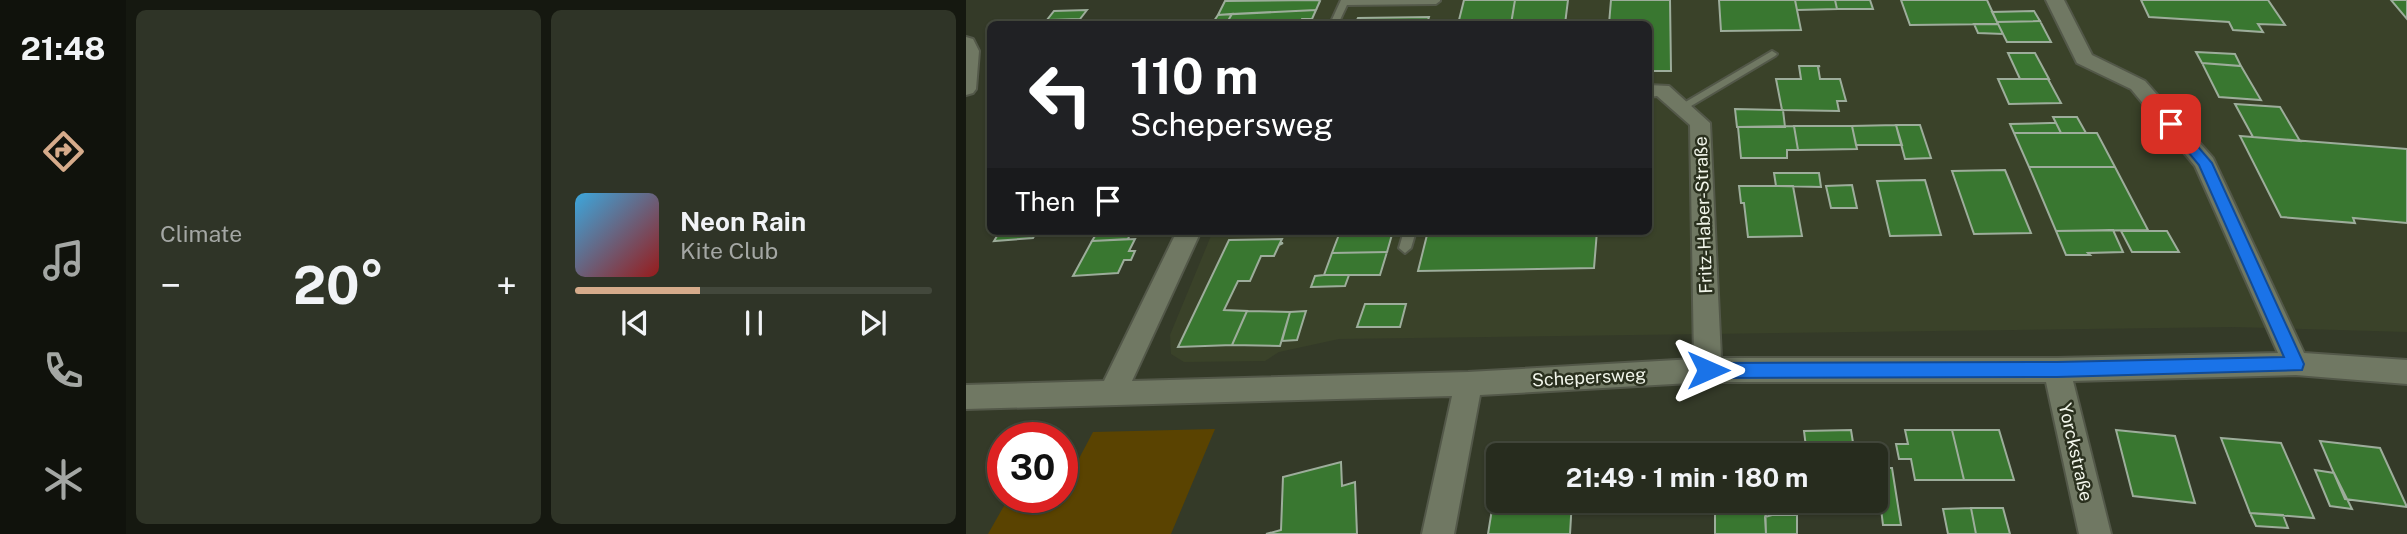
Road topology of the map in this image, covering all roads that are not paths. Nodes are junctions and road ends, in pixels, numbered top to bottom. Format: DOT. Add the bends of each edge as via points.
graph roads {
  1 [pos="2055,0"];
  2 [pos="1344,1"];
  3 [pos="1436,1"];
  4 [pos="1335,21"];
  5 [pos="966,43"];
  6 [pos="1772,54"];
  7 [pos="966,89"];
  8 [pos="1652,91"];
  9 [pos="1682,107"];
  10 [pos="1187,235"];
  11 [pos="1409,235"];
  12 [pos="1405,248"];
  13 [pos="2296,364"];
  14 [pos="1708,370"];
  15 [pos="2057,370"];
  16 [pos="2407,372"];
  17 [pos="1468,384"];
  18 [pos="1112,393"];
  19 [pos="966,397"];
  20 [pos="1438,534"];
  21 [pos="2095,534"];
  1 -- 13 [label="street" via="2084,59 2138,85 2205,163"];
  2 -- 3 [label="lane"];
  2 -- 4 [label="lane"];
  5 -- 7 [label="street" via="970,51"];
  6 -- 9 [label="lane"];
  8 -- 9 [label="street, Fritz-Haber-Straße" via="1662,90"];
  9 -- 14 [label="street, Fritz-Haber-Straße" via="1700,123"];
  10 -- 18 [label="street"];
  11 -- 12 [label="lane"];
  13 -- 15 [label="street, Schepersweg"];
  13 -- 16 [label="street, Schepersweg"];
  14 -- 15 [label="street, Schepersweg"];
  14 -- 17 [label="street, Schepersweg"];
  15 -- 21 [label="street, Yorckstraße"];
  17 -- 18 [label="street, Schepersweg"];
  17 -- 20 [label="street"];
  18 -- 19 [label="street, Schepersweg"];
}
